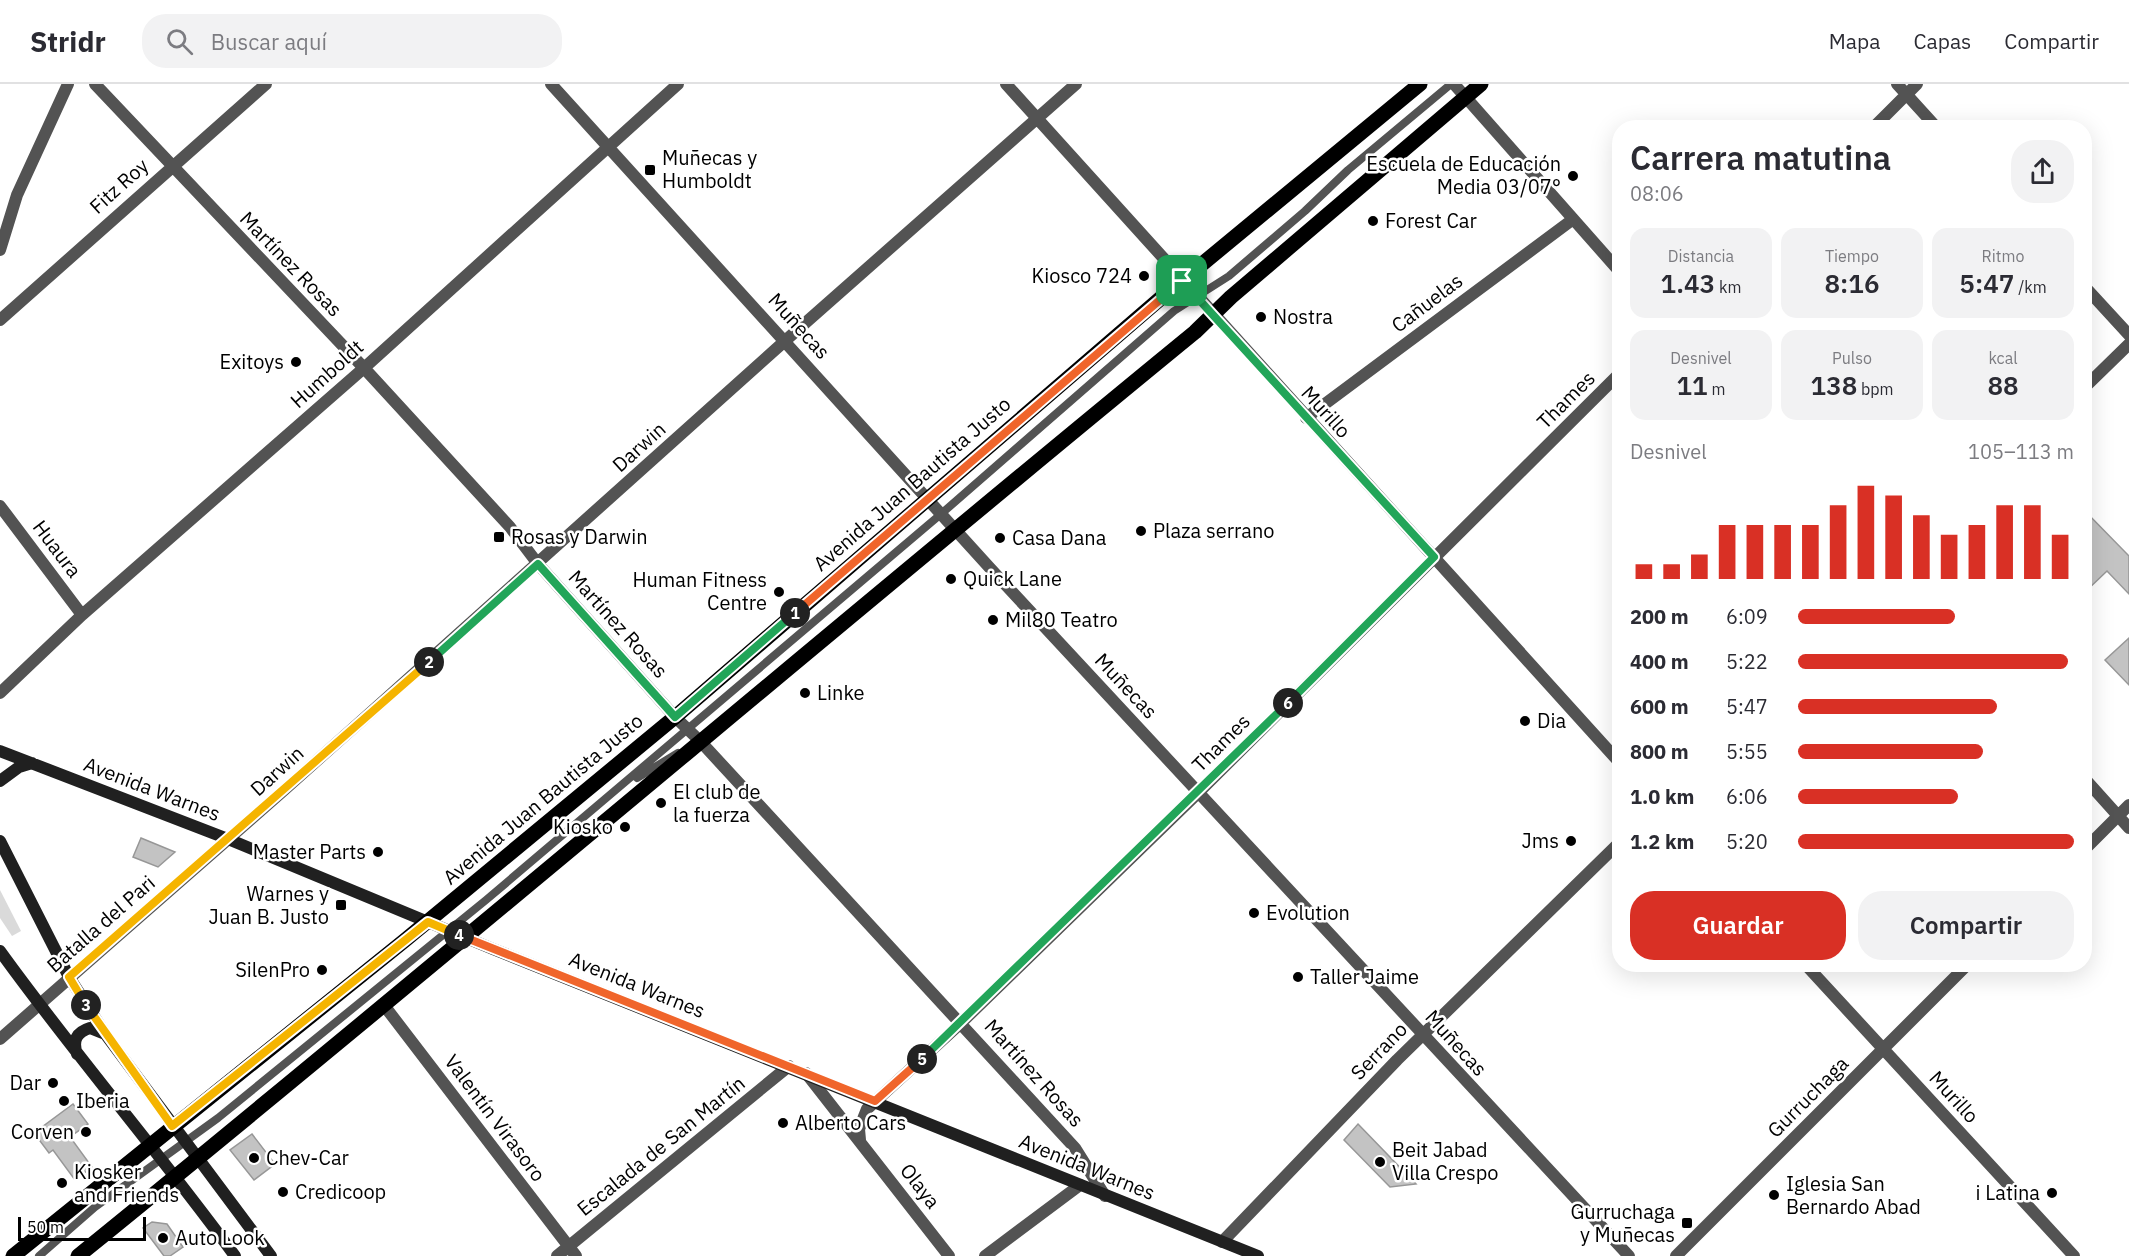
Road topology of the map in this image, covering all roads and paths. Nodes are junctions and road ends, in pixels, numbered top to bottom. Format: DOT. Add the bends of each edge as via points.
graph roads {
  1 [pos="68,84"];
  2 [pos="95,84"];
  3 [pos="266,84"];
  4 [pos="551,84"];
  5 [pos="678,84"];
  6 [pos="1006,84"];
  7 [pos="1076,84"];
  8 [pos="1420,84"];
  9 [pos="1452,84"];
  10 [pos="1481,84"];
  11 [pos="1897,84"];
  12 [pos="1917,84"];
  13 [pos="1906,94"];
  14 [pos="1465,97"];
  15 [pos="1036,119"];
  16 [pos="1881,120"];
  17 [pos="1930,120"];
  18 [pos="607,147"];
  19 [pos="171,166"];
  20 [pos="1572,220"];
  21 [pos="0,250"];
  22 [pos="1612,263"];
  23 [pos="1182,281"];
  24 [pos="2092,295"];
  25 [pos="1198,296"];
  26 [pos="1214,315"];
  27 [pos="0,320"];
  28 [pos="2129,335"];
  29 [pos="786,340"];
  30 [pos="2129,344"];
  31 [pos="364,368"];
  32 [pos="2092,380"];
  33 [pos="1612,381"];
  34 [pos="1306,418"];
  35 [pos="927,498"];
  36 [pos="0,506"];
  37 [pos="941,514"];
  38 [pos="955,528"];
  39 [pos="1434,557"];
  40 [pos="538,564"];
  41 [pos="82,615"];
  42 [pos="0,693"];
  43 [pos="675,717"];
  44 [pos="688,729"];
  45 [pos="702,742"];
  46 [pos="0,751"];
  47 [pos="1612,754"];
  48 [pos="32,763"];
  49 [pos="0,781"];
  50 [pos="2092,787"];
  51 [pos="1198,793"];
  52 [pos="604,800"];
  53 [pos="2129,805"];
  54 [pos="2118,816"];
  55 [pos="2129,828"];
  56 [pos="228,839"];
  57 [pos="0,841"];
  58 [pos="2092,842"];
  59 [pos="1612,850"];
  60 [pos="428,922"];
  61 [pos="449,931"];
  62 [pos="465,938"];
  63 [pos="0,951"];
  64 [pos="1812,972"];
  65 [pos="1960,972"];
  66 [pos="69,977"];
  67 [pos="38,1004"];
  68 [pos="383,1004"];
  69 [pos="962,1022"];
  70 [pos="1422,1034"];
  71 [pos="106,1035"];
  72 [pos="0,1039"];
  73 [pos="1883,1048"];
  74 [pos="76,1054"];
  75 [pos="789,1066"];
  76 [pos="806,1073"];
  77 [pos="895,1083"];
  78 [pos="875,1101"];
  79 [pos="899,1111"];
  80 [pos="172,1126"];
  81 [pos="860,1140"];
  82 [pos="184,1142"];
  83 [pos="151,1144"];
  84 [pos="197,1158"];
  85 [pos="163,1159"];
  86 [pos="176,1175"];
  87 [pos="1080,1185"];
  88 [pos="1105,1196"];
  89 [pos="1222,1242"];
  90 [pos="572,1252"];
  91 [pos="13,1256"];
  92 [pos="39,1256"];
  93 [pos="78,1256"];
  94 [pos="235,1256"];
  95 [pos="271,1256"];
  96 [pos="557,1256"];
  97 [pos="949,1256"];
  98 [pos="985,1256"];
  99 [pos="1258,1256"];
  100 [pos="1629,1256"];
  101 [pos="1676,1256"];
  102 [pos="2074,1256"];
  1 -- 21 [label="street" via="18,195"];
  2 -- 19 [label="street, Martínez Rosas"];
  3 -- 19 [label="street, Fitz Roy"];
  4 -- 18 [label="street, Muñecas"];
  5 -- 18 [label="street, Humboldt"];
  6 -- 15 [label="street, Murillo"];
  7 -- 15 [label="street, Darwin"];
  8 -- 23 [label="main road, Avenida Juan Bautista Justo"];
  9 -- 14 [label="street"];
  9 -- 25 [label="lane" via="1348,170 1258,252"];
  10 -- 14 [label="main road"];
  11 -- 13 [label="street"];
  12 -- 13 [label="street"];
  13 -- 16 [label="street"];
  13 -- 17 [label="street"];
  14 -- 20 [label="street"];
  14 -- 26 [label="main road"];
  15 -- 23 [label="street, Murillo"];
  15 -- 29 [label="street, Darwin"];
  18 -- 29 [label="street, Muñecas"];
  18 -- 31 [label="street, Humboldt"];
  19 -- 27 [label="street, Fitz Roy"];
  19 -- 31 [label="street, Martínez Rosas"];
  20 -- 22 [label="street"];
  20 -- 34 [label="street, Cañuelas"];
  23 -- 25 [label="street, Murillo"];
  23 -- 35 [label="main road, Avenida Juan Bautista Justo"];
  24 -- 28 [label="street"];
  25 -- 26 [label="street, Murillo"];
  25 -- 37 [label="lane" via="1174,311"];
  26 -- 34 [label="street, Murillo"];
  26 -- 38 [label="main road"];
  29 -- 35 [label="street, Muñecas"];
  29 -- 40 [label="street, Darwin"];
  30 -- 32 [label="street"];
  31 -- 40 [label="street, Martínez Rosas" via="510,527"];
  31 -- 41 [label="street, Humboldt"];
  33 -- 39 [label="street, Thames"];
  34 -- 39 [label="street, Murillo"];
  35 -- 37 [label="street, Muñecas"];
  35 -- 43 [label="main road, Avenida Juan Bautista Justo"];
  36 -- 41 [label="street, Huaura"];
  37 -- 38 [label="street, Muñecas"];
  37 -- 44 [label="lane"];
  38 -- 45 [label="main road"];
  38 -- 51 [label="street, Muñecas"];
  39 -- 47 [label="street, Murillo"];
  39 -- 51 [label="street, Thames"];
  40 -- 43 [label="street, Martínez Rosas"];
  40 -- 56 [label="street, Darwin"];
  41 -- 42 [label="street, Humboldt"];
  43 -- 44 [label="street, Martínez Rosas"];
  43 -- 60 [label="main road, Avenida Juan Bautista Justo"];
  44 -- 45 [label="street, Martínez Rosas"];
  44 -- 52 [label="lane"];
  45 -- 52 [label="lane" via="666,759"];
  45 -- 62 [label="main road"];
  45 -- 69 [label="street, Martínez Rosas"];
  46 -- 48 [label="main road, Avenida Warnes"];
  48 -- 49 [label="main road"];
  48 -- 56 [label="main road, Avenida Warnes"];
  50 -- 54 [label="street"];
  51 -- 69 [label="street, Thames"];
  51 -- 70 [label="street, Muñecas"];
  52 -- 61 [label="lane"];
  53 -- 54 [label="street"];
  54 -- 55 [label="street"];
  54 -- 58 [label="street"];
  56 -- 60 [label="main road, Avenida Warnes"];
  56 -- 66 [label="street, Batalla del Pari"];
  57 -- 66 [label="main road"];
  59 -- 70 [label="street, Serrano"];
  60 -- 61 [label="main road, Avenida Warnes"];
  60 -- 80 [label="main road, Avenida Juan Bautista Justo"];
  61 -- 62 [label="main road, Avenida Warnes"];
  61 -- 82 [label="lane"];
  62 -- 68 [label="main road"];
  62 -- 75 [label="main road, Avenida Warnes"];
  63 -- 67 [label="main road"];
  64 -- 73 [label="street, Murillo"];
  65 -- 73 [label="street, Gurruchaga"];
  66 -- 67 [label="street, Batalla del Pari"];
  66 -- 71 [label="main road"];
  67 -- 72 [label="street, Batalla del Pari"];
  67 -- 74 [label="main road"];
  68 -- 84 [label="main road"];
  68 -- 90 [label="street, Valentín Virasoro"];
  69 -- 77 [label="street, Thames"];
  69 -- 88 [label="street, Martínez Rosas" via="1075,1148"];
  70 -- 89 [label="street, Serrano"];
  70 -- 100 [label="street, Muñecas"];
  71 -- 74 [label="main road" via="90,1028 82,1030 76,1037"];
  71 -- 80 [label="main road"];
  73 -- 101 [label="street, Gurruchaga"];
  73 -- 102 [label="street, Murillo"];
  74 -- 83 [label="main road"];
  75 -- 76 [label="main road, Avenida Warnes"];
  75 -- 90 [label="street, Escalada de San Martín"];
  76 -- 78 [label="main road, Avenida Warnes"];
  76 -- 81 [label="street, Olaya"];
  77 -- 78 [label="street, Thames"];
  77 -- 79 [label="street" via="893,1098"];
  78 -- 79 [label="main road, Avenida Warnes"];
  78 -- 81 [label="street" via="862,1118"];
  79 -- 87 [label="main road, Avenida Warnes"];
  80 -- 82 [label="main road"];
  80 -- 83 [label="main road, Avenida Juan Bautista Justo"];
  81 -- 97 [label="street, Olaya"];
  82 -- 84 [label="main road"];
  82 -- 85 [label="lane"];
  83 -- 85 [label="main road"];
  83 -- 91 [label="main road, Avenida Juan Bautista Justo"];
  84 -- 86 [label="main road"];
  84 -- 95 [label="main road"];
  85 -- 86 [label="main road"];
  85 -- 92 [label="lane" via="95,1207"];
  86 -- 93 [label="main road"];
  86 -- 94 [label="main road"];
  87 -- 88 [label="main road, Avenida Warnes"];
  87 -- 98 [label="street"];
  88 -- 89 [label="main road, Avenida Warnes"];
  89 -- 99 [label="main road, Avenida Warnes"];
  90 -- 96 [label="street, Escalada de San Martín"];
}
